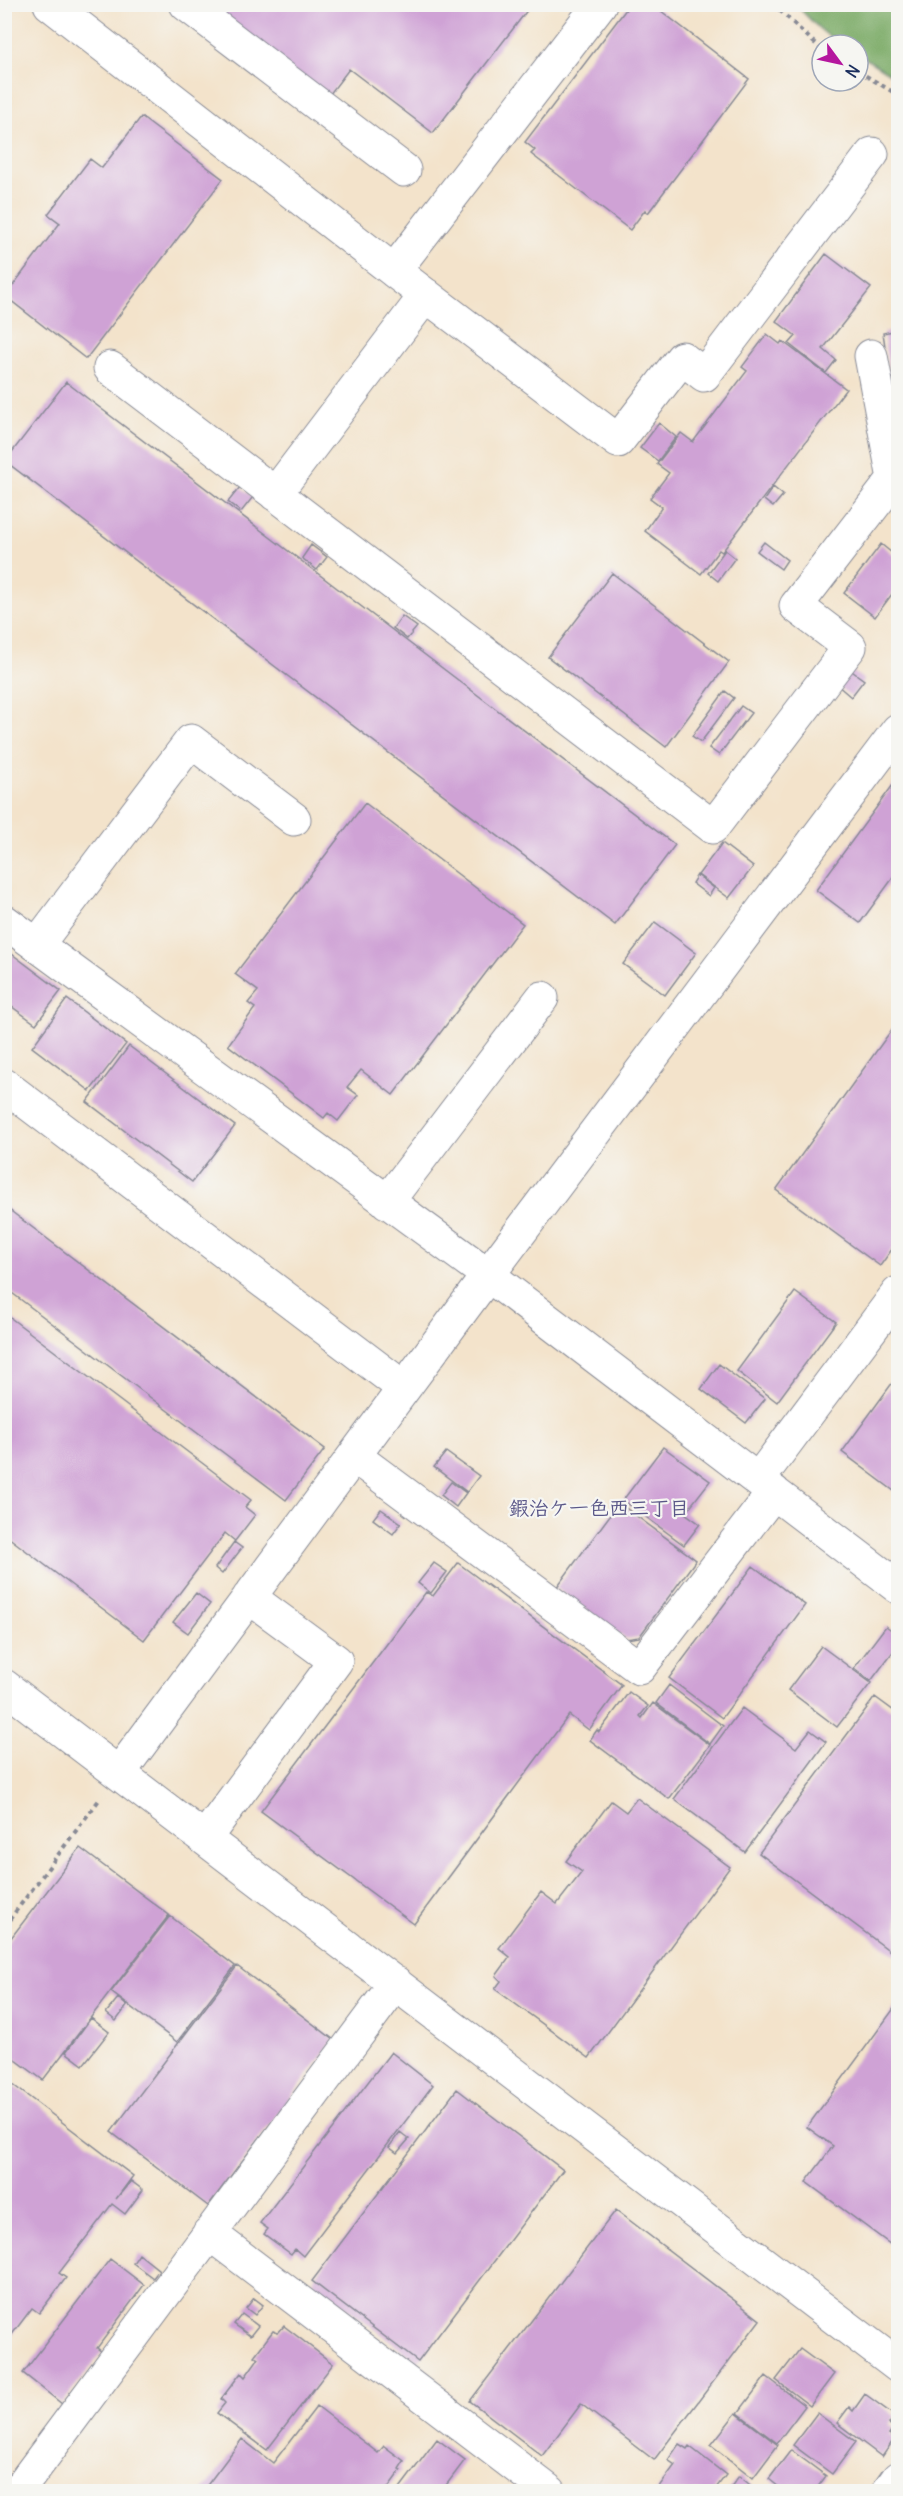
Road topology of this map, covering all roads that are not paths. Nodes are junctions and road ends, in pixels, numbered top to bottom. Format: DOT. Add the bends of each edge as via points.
graph roads {
  1 [pos="50,4"];
  2 [pos="186,4"];
  3 [pos="600,4"];
  4 [pos="872,154"];
  5 [pos="404,170"];
  6 [pos="394,271"];
  7 [pos="426,295"];
  8 [pos="871,356"];
  9 [pos="110,368"];
  10 [pos="275,494"];
  11 [pos="898,730"];
  12 [pos="294,819"];
  13 [pos="4,921"];
  14 [pos="37,945"];
  15 [pos="542,998"];
  16 [pos="4,1085"];
  17 [pos="387,1202"];
  18 [pos="488,1275"];
  19 [pos="898,1293"];
  20 [pos="404,1388"];
  21 [pos="354,1456"];
  22 [pos="766,1486"];
  23 [pos="898,1587"];
  24 [pos="249,1597"];
  25 [pos="4,1686"];
  26 [pos="119,1773"];
  27 [pos="205,1838"];
  28 [pos="396,1983"];
  29 [pos="209,2233"];
  30 [pos="898,2366"];
  31 [pos="898,2478"];
  32 [pos="19,2485"];
  33 [pos="550,2492"];
  34 [pos="888,2492"];
  1 -- 6 [label="street"];
  2 -- 5 [label="street"];
  3 -- 6 [label="street"];
  4 -- 7 [label="street" via="704,375 682,358 618,441"];
  6 -- 7 [label="street"];
  7 -- 10 [label="street"];
  8 -- 10 [label="street" via="894,478 796,606 850,647 713,827"];
  9 -- 10 [label="street"];
  11 -- 18 [label="street"];
  12 -- 14 [label="street" via="191,741"];
  13 -- 14 [label="street"];
  14 -- 17 [label="street"];
  15 -- 17 [label="street"];
  16 -- 20 [label="street"];
  17 -- 18 [label="street"];
  18 -- 20 [label="street"];
  18 -- 22 [label="street"];
  19 -- 22 [label="street"];
  20 -- 21 [label="street"];
  21 -- 22 [label="street" via="639,1668"];
  21 -- 24 [label="street"];
  22 -- 23 [label="street"];
  24 -- 26 [label="street"];
  24 -- 27 [label="street" via="336,1661"];
  25 -- 26 [label="street"];
  26 -- 27 [label="street"];
  27 -- 28 [label="street"];
  28 -- 29 [label="street"];
  28 -- 30 [label="street"];
  29 -- 32 [label="street"];
  29 -- 33 [label="street"];
  31 -- 34 [label="street"];
}
